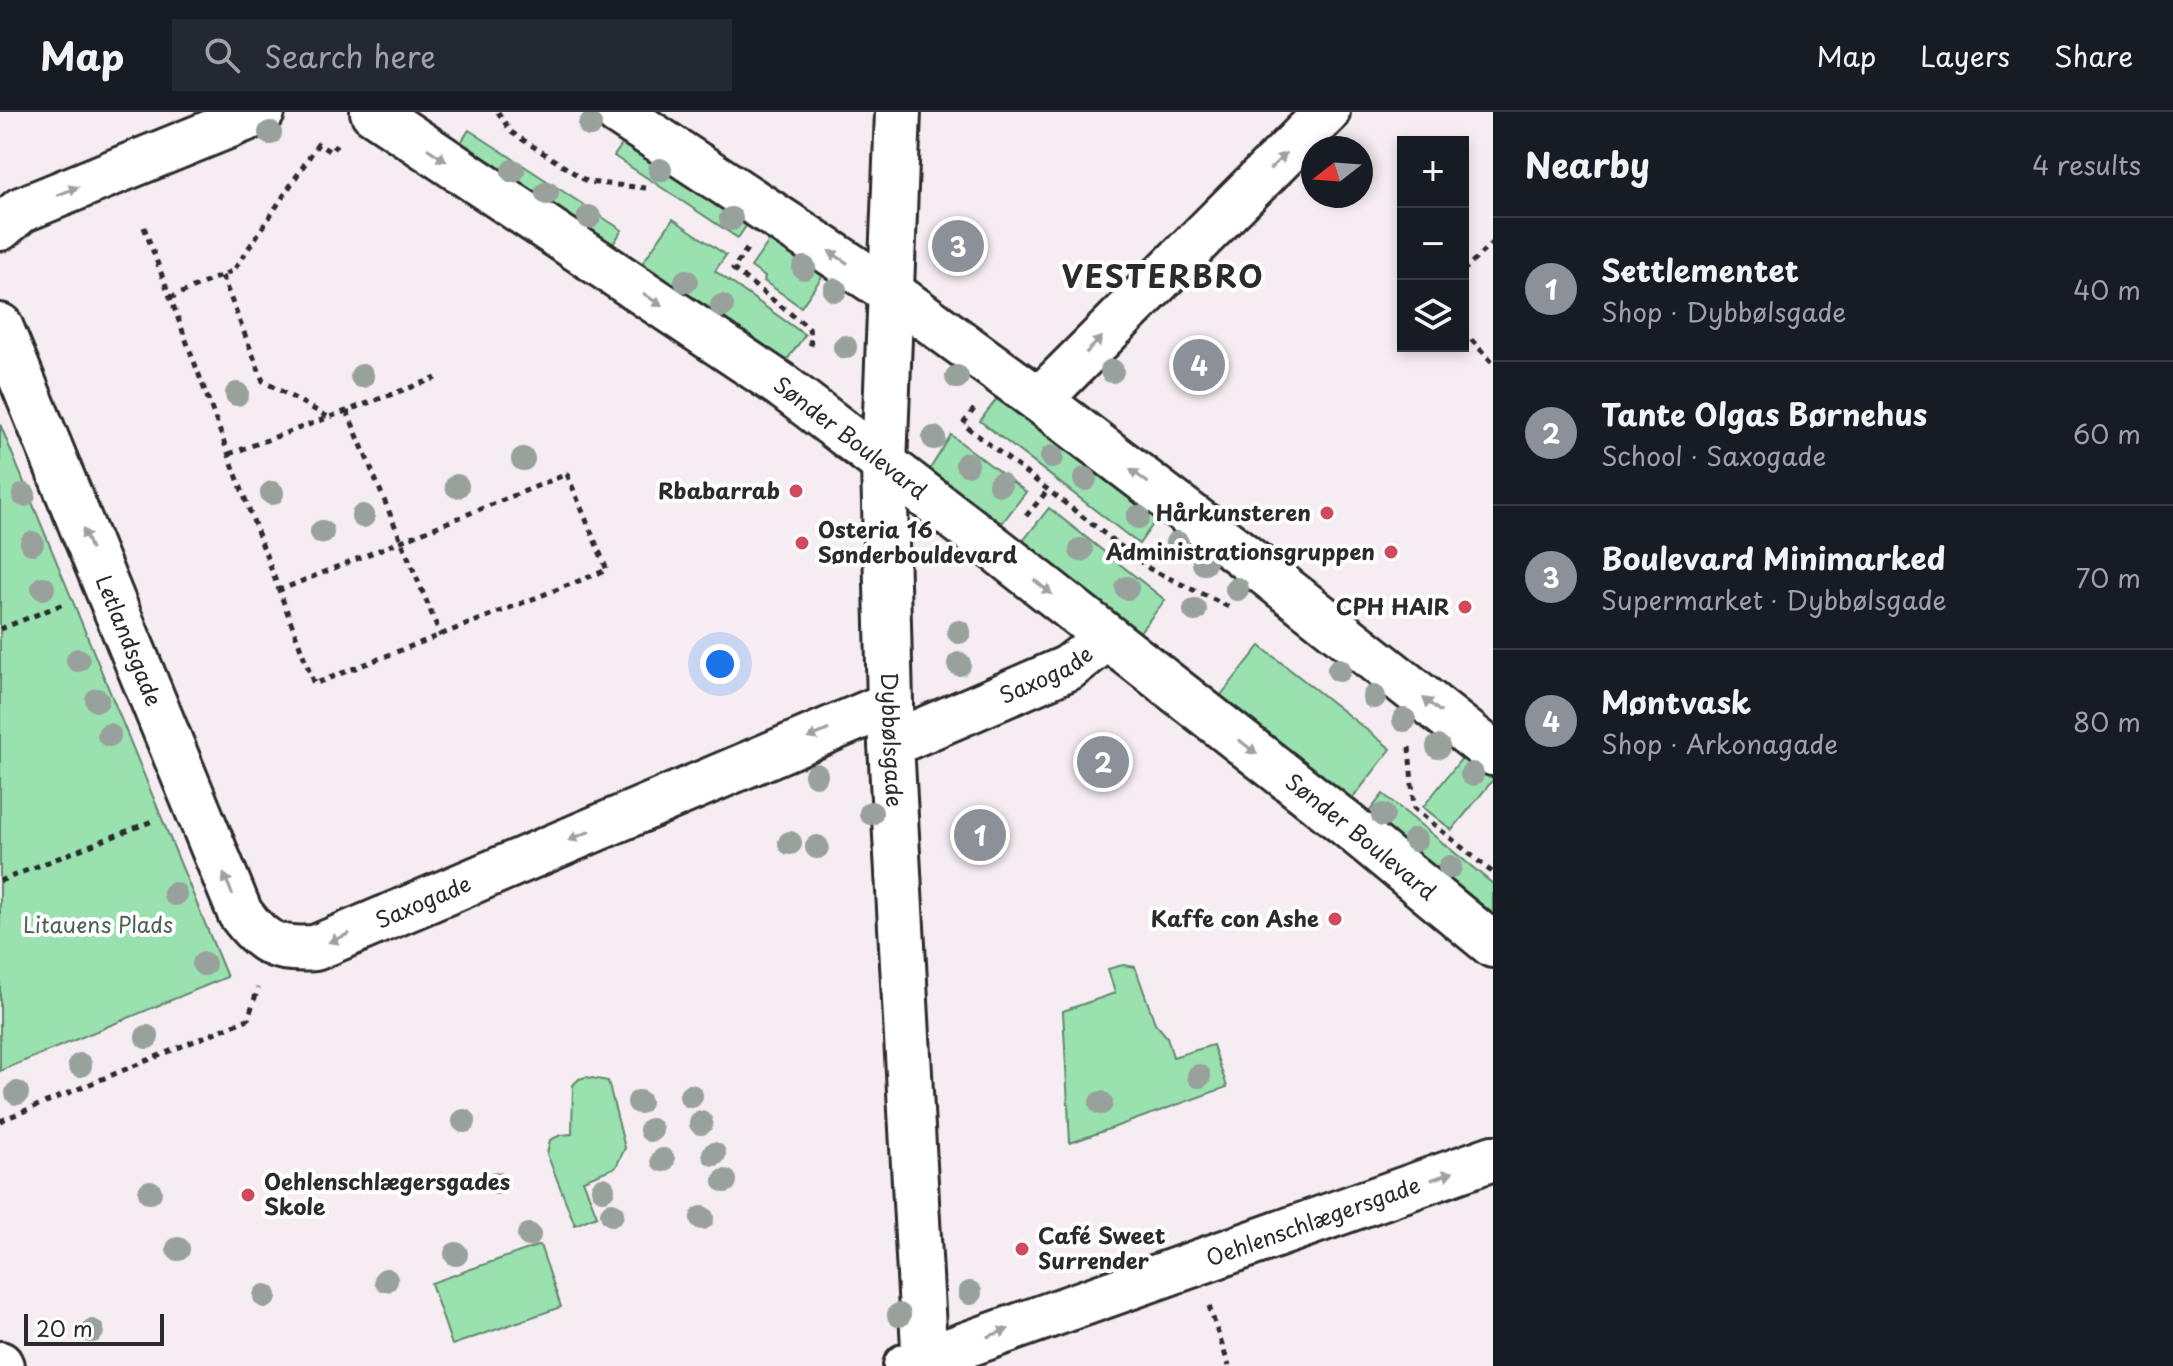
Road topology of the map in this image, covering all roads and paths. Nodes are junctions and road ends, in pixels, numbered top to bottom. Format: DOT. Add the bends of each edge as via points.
graph roads {
  1 [pos="262,112"];
  2 [pos="498,112"];
  3 [pos="617,112"];
  4 [pos="898,112"];
  5 [pos="1327,112"];
  6 [pos="359,122"];
  7 [pos="647,188"];
  8 [pos="771,213"];
  9 [pos="144,227"];
  10 [pos="0,228"];
  11 [pos="1493,242"];
  12 [pos="1469,265"];
  13 [pos="222,276"];
  14 [pos="892,293"];
  15 [pos="170,298"];
  16 [pos="0,326"];
  17 [pos="1469,337"];
  18 [pos="1493,363"];
  19 [pos="1002,373"];
  20 [pos="436,378"];
  21 [pos="781,385"];
  22 [pos="1039,400"];
  23 [pos="347,411"];
  24 [pos="329,417"];
  25 [pos="229,454"];
  26 [pos="884,464"];
  27 [pos="402,540"];
  28 [pos="106,587"];
  29 [pos="280,590"];
  30 [pos="1236,611"];
  31 [pos="0,629"];
  32 [pos="441,636"];
  33 [pos="1107,638"];
  34 [pos="891,724"];
  35 [pos="1408,743"];
  36 [pos="1491,749"];
  37 [pos="194,804"];
  38 [pos="1493,873"];
  39 [pos="0,881"];
  40 [pos="272,945"];
  41 [pos="1493,945"];
  42 [pos="0,1121"];
  43 [pos="1493,1158"];
  44 [pos="1194,1263"];
  45 [pos="919,1364"];
  46 [pos="1229,1366"];
  10 -- 1 [label="street, one-way" via="21,210"];
  2 -- 7 [label="path" via="511,132 588,182"];
  3 -- 8 [label="street"];
  4 -- 14 [label="street, Dybbølsgade"];
  22 -- 5 [label="street, one-way"];
  6 -- 13 [label="path" via="331,152 318,144 234,270"];
  6 -- 21 [label="street, Sønder Boulevard, one-way"];
  14 -- 8 [label="street, one-way"];
  8 -- 21 [label="path" via="733,269 809,328 811,345"];
  9 -- 15 [label="path"];
  11 -- 12 [label="path"];
  13 -- 15 [label="path"];
  13 -- 24 [label="path" via="263,381"];
  14 -- 19 [label="street"];
  14 -- 26 [label="street, Dybbølsgade"];
  15 -- 25 [label="path"];
  28 -- 16 [label="street, Letlandsgade, one-way"];
  17 -- 18 [label="path"];
  19 -- 22 [label="street"];
  19 -- 30 [label="path" via="963,424 1150,569"];
  20 -- 23 [label="path"];
  21 -- 26 [label="street, Sønder Boulevard"];
  36 -- 22 [label="street, one-way"];
  23 -- 24 [label="path"];
  23 -- 27 [label="path"];
  24 -- 25 [label="path"];
  25 -- 29 [label="path"];
  26 -- 33 [label="street, Sønder Boulevard, one-way"];
  26 -- 34 [label="street, Dybbølsgade"];
  27 -- 29 [label="path"];
  27 -- 32 [label="path"];
  27 -- 32 [label="path" via="567,474 607,570"];
  28 -- 31 [label="path"];
  28 -- 37 [label="street, Letlandsgade"];
  29 -- 32 [label="path" via="314,684"];
  33 -- 34 [label="street, Saxogade" via="1068,668"];
  33 -- 41 [label="street, Sønder Boulevard, one-way"];
  34 -- 40 [label="street, Saxogade, one-way" via="315,948"];
  34 -- 45 [label="street, Dybbølsgade"];
  35 -- 38 [label="path" via="1414,808"];
  37 -- 39 [label="path"];
  40 -- 37 [label="street, Letlandsgade, one-way" via="240,913"];
  40 -- 42 [label="path" via="248,1019"];
  44 -- 43 [label="street, Oehlenschlægersgade, one-way"];
  45 -- 44 [label="street, Oehlenschlægersgade, one-way"];
  44 -- 46 [label="path"];
}
